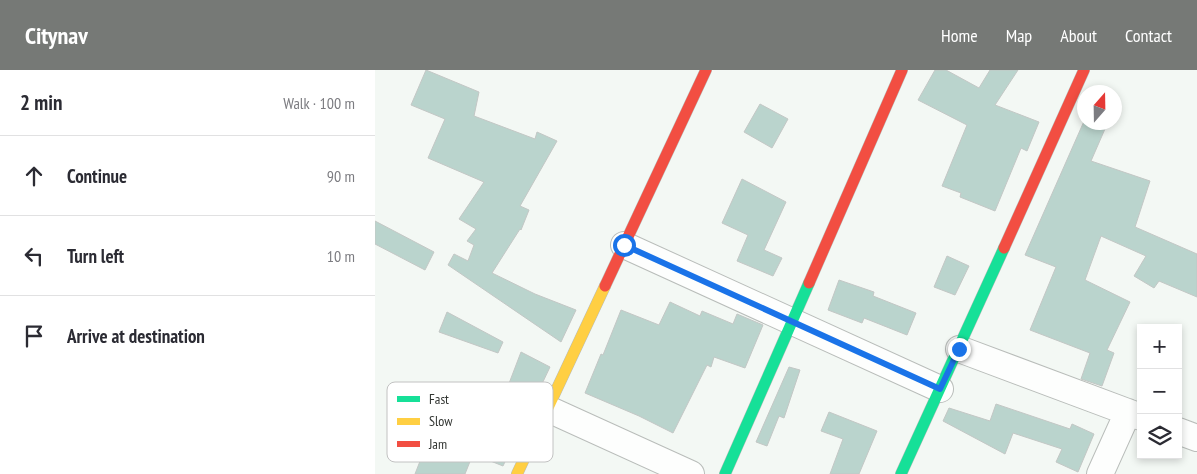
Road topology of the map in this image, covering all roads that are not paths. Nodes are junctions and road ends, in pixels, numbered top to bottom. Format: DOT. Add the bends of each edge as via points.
graph roads {
  1 [pos="706,70"];
  2 [pos="902,70"];
  3 [pos="1084,70"];
  4 [pos="624,245"];
  5 [pos="792,321"];
  6 [pos="959,349"];
  7 [pos="940,389"];
  8 [pos="553,398"];
  9 [pos="553,411"];
  10 [pos="1134,415"];
  11 [pos="1182,432"];
  12 [pos="1197,438"];
  13 [pos="523,462"];
  14 [pos="517,474"];
  15 [pos="691,474"];
  16 [pos="725,474"];
  17 [pos="901,474"];
  18 [pos="1100,474"];
  1 -- 4 [label="street"];
  2 -- 5 [label="street"];
  3 -- 6 [label="street"];
  4 -- 5 [label="street"];
  4 -- 8 [label="street"];
  5 -- 7 [label="street"];
  5 -- 16 [label="street"];
  6 -- 7 [label="street"];
  6 -- 10 [label="street"];
  7 -- 17 [label="street"];
  9 -- 15 [label="street"];
  10 -- 18 [label="street"];
  11 -- 12 [label="street"];
  13 -- 14 [label="street"];
}
